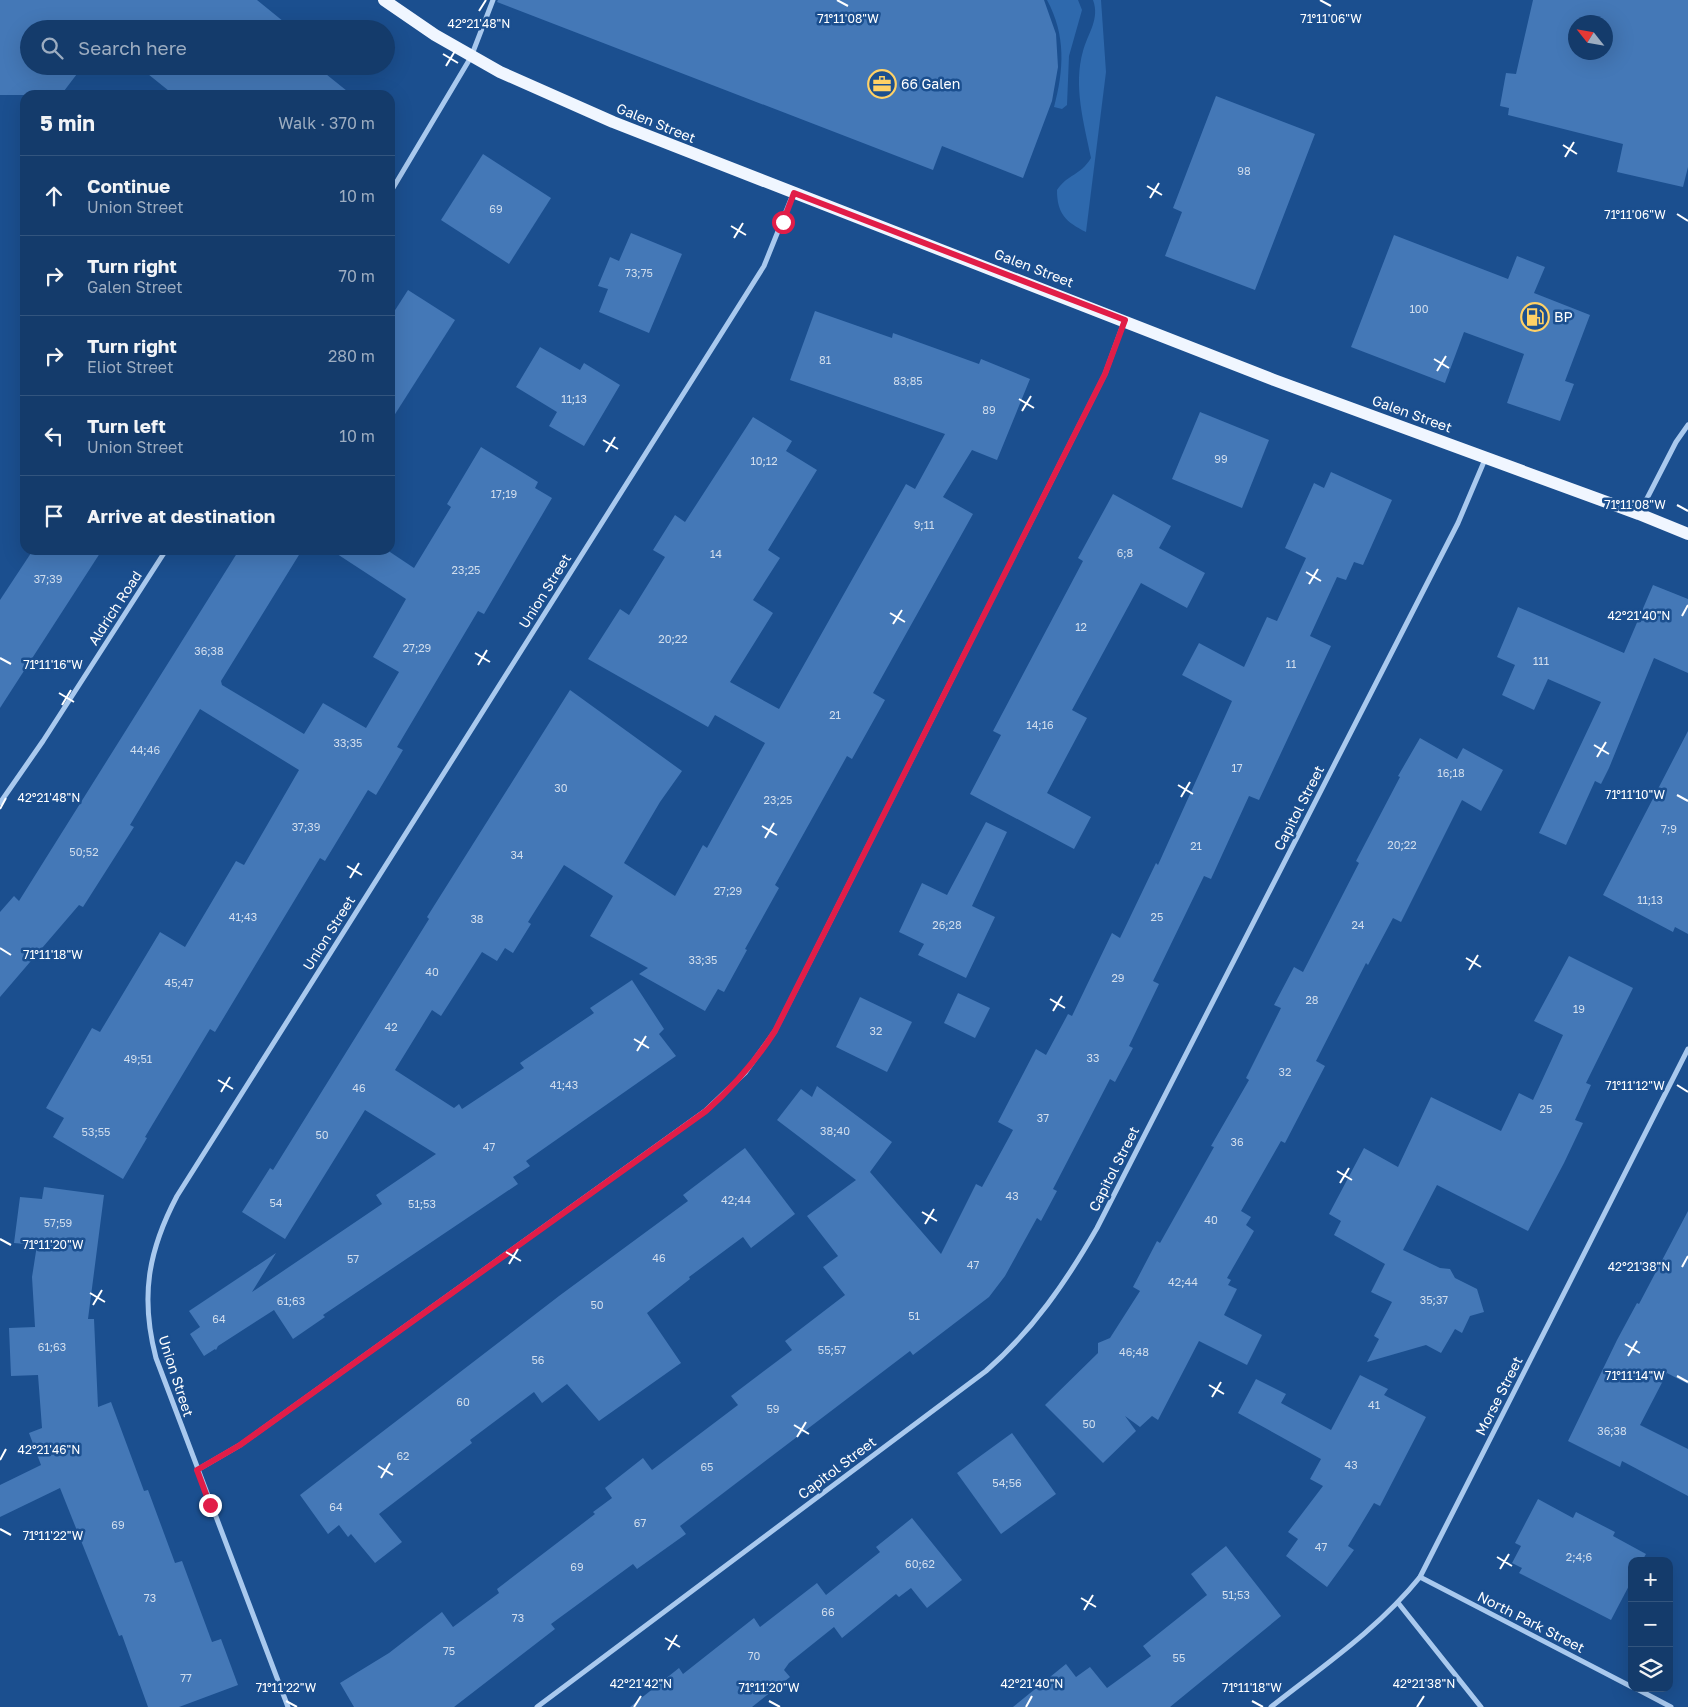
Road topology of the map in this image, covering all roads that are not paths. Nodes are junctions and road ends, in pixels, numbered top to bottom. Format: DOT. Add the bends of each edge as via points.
graph roads {
  1 [pos="384,0"];
  2 [pos="493,0"];
  3 [pos="471,57"];
  4 [pos="395,185"];
  5 [pos="794,193"];
  6 [pos="1125,320"];
  7 [pos="1688,424"];
  8 [pos="1486,457"];
  9 [pos="1639,514"];
  10 [pos="1688,534"];
  11 [pos="163,555"];
  12 [pos="0,803"];
  13 [pos="1688,1048"];
  14 [pos="197,1470"];
  15 [pos="1420,1577"];
  16 [pos="1398,1604"];
  17 [pos="1628,1685"];
  18 [pos="1641,1692"];
  19 [pos="288,1707"];
  20 [pos="537,1707"];
  21 [pos="1271,1707"];
  22 [pos="1481,1707"];
  23 [pos="1671,1707"];
  1 -- 3 [label="main road, Galen Street"];
  2 -- 3 [label="street"];
  3 -- 4 [label="street"];
  3 -- 5 [label="main road, Galen Street" via="554,98"];
  5 -- 6 [label="main road, Galen Street"];
  5 -- 14 [label="street, Union Street" via="764,266 166,1216 148,1275 147,1316 156,1358"];
  6 -- 8 [label="main road, Galen Street" via="1274,380"];
  6 -- 14 [label="street" via="1105,374 775,1031 745,1073 706,1111 240,1445"];
  7 -- 9 [label="street"];
  8 -- 9 [label="main road, Galen Street"];
  8 -- 20 [label="street, Capitol Street" via="1461,516 1097,1228 1046,1309 986,1370"];
  9 -- 10 [label="main road, Galen Street"];
  11 -- 12 [label="street, Aldrich Road"];
  13 -- 15 [label="street, Morse Street"];
  14 -- 19 [label="street, Union Street"];
  15 -- 16 [label="street, Morse Street"];
  15 -- 17 [label="street, North Park Street"];
  16 -- 21 [label="street, Morse Street"];
  16 -- 22 [label="street"];
  18 -- 23 [label="street, North Park Street"];
}
